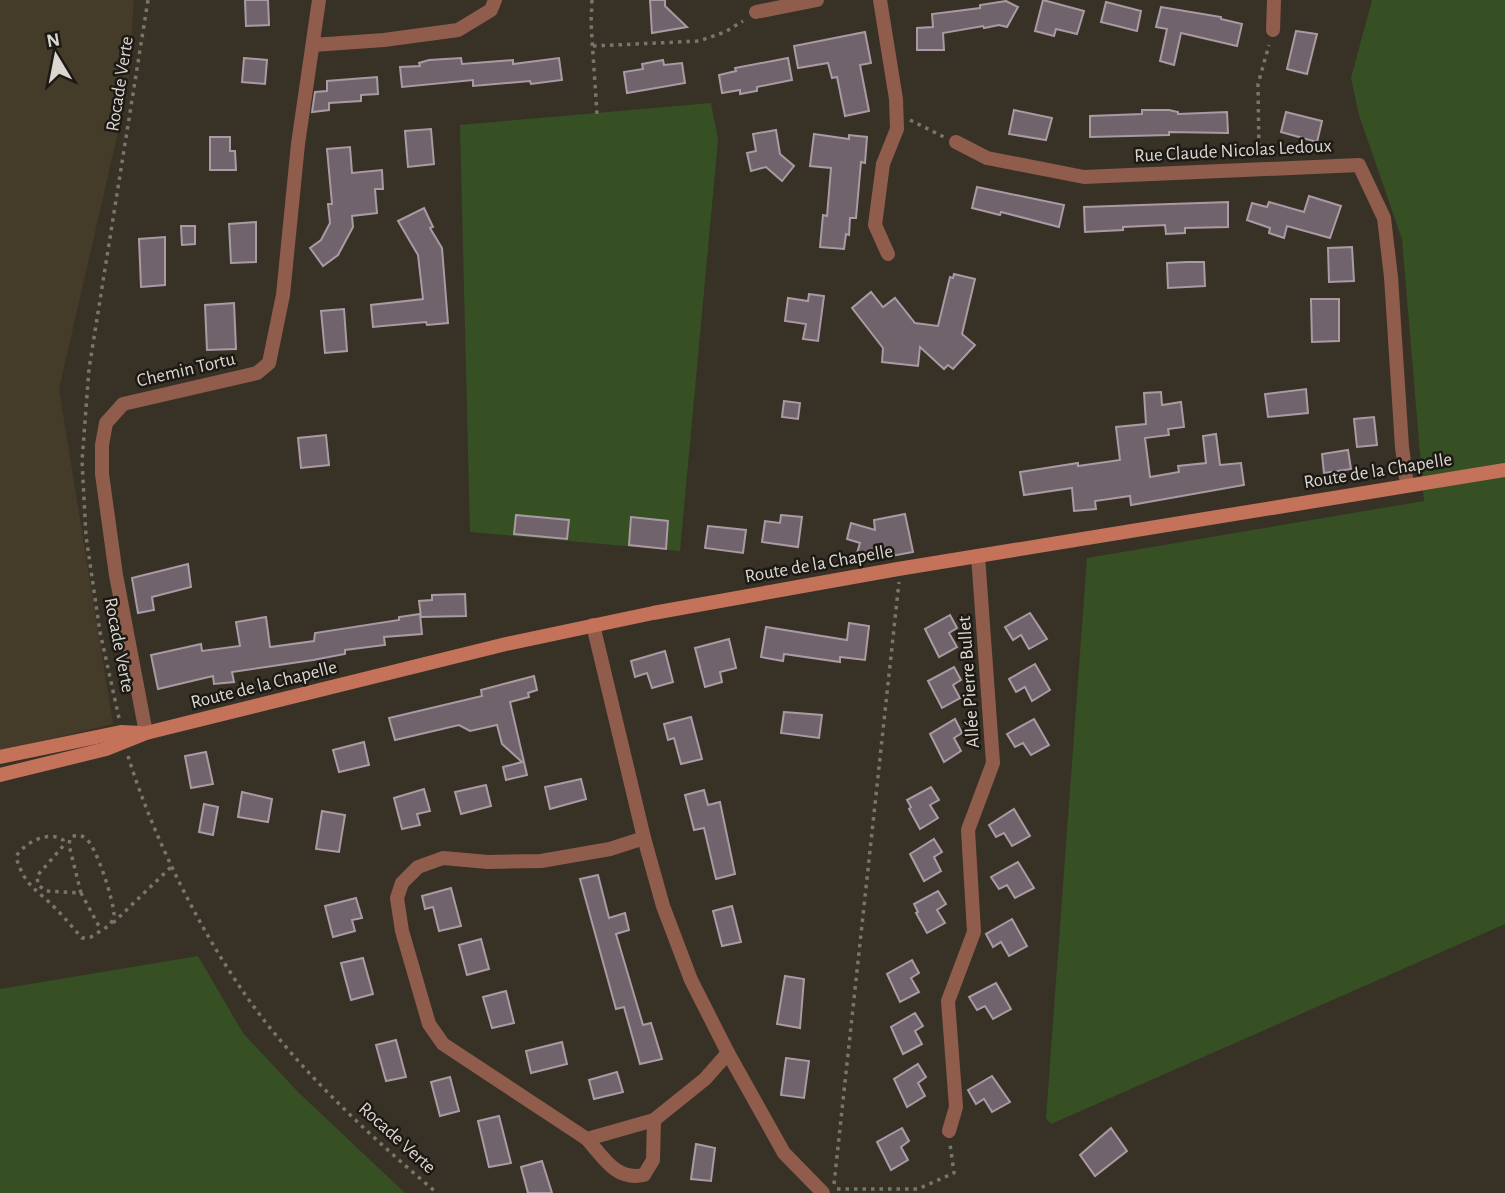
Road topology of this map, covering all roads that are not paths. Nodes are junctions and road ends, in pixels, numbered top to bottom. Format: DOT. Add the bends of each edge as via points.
graph roads {
  1 [pos="319,0"];
  2 [pos="495,0"];
  3 [pos="817,0"];
  4 [pos="880,0"];
  5 [pos="1273,0"];
  6 [pos="756,12"];
  7 [pos="1273,30"];
  8 [pos="313,45"];
  9 [pos="956,142"];
  10 [pos="888,254"];
  11 [pos="1505,470"];
  12 [pos="1407,485"];
  13 [pos="978,556"];
  14 [pos="593,625"];
  15 [pos="146,733"];
  16 [pos="123,738"];
  17 [pos="0,757"];
  18 [pos="0,775"];
  19 [pos="644,838"];
  20 [pos="728,1053"];
  21 [pos="654,1120"];
  22 [pos="948,1131"];
  23 [pos="587,1139"];
  24 [pos="823,1193"];
  1 -- 8 [label="street, Chemin Tortu"];
  2 -- 8 [label="street" via="491,10 458,30"];
  3 -- 6 [label="street"];
  4 -- 10 [label="street" via="898,130 883,164 875,225"];
  5 -- 7 [label="street"];
  8 -- 15 [label="street, Chemin Tortu" via="283,295 269,363 257,373 123,404 106,423 102,445 105,499"];
  9 -- 12 [label="street, Rue Claude Nicolas Ledoux" via="987,158 1084,177 1359,165 1384,218"];
  11 -- 12 [label="main road, Route de la Chapelle"];
  12 -- 13 [label="main road, Route de la Chapelle"];
  13 -- 14 [label="main road, Route de la Chapelle"];
  13 -- 22 [label="street, Allée Pierre Bullet" via="993,763 968,830 974,932 948,1001 956,1107"];
  14 -- 15 [label="main road, Route de la Chapelle"];
  14 -- 19 [label="street"];
  15 -- 16 [label="main road, Route de la Chapelle"];
  16 -- 17 [label="main road, Route de la Chapelle"];
  16 -- 18 [label="main road, Route de la Chapelle"];
  19 -- 20 [label="street" via="691,980"];
  19 -- 23 [label="street" via="541,861 443,858 418,867 402,883 397,898 429,1024 443,1044"];
  20 -- 21 [label="street" via="705,1079"];
  20 -- 24 [label="street" via="784,1153"];
  21 -- 23 [label="street"];
  21 -- 23 [label="street" via="653,1160 644,1175 631,1178 615,1171"];
}
